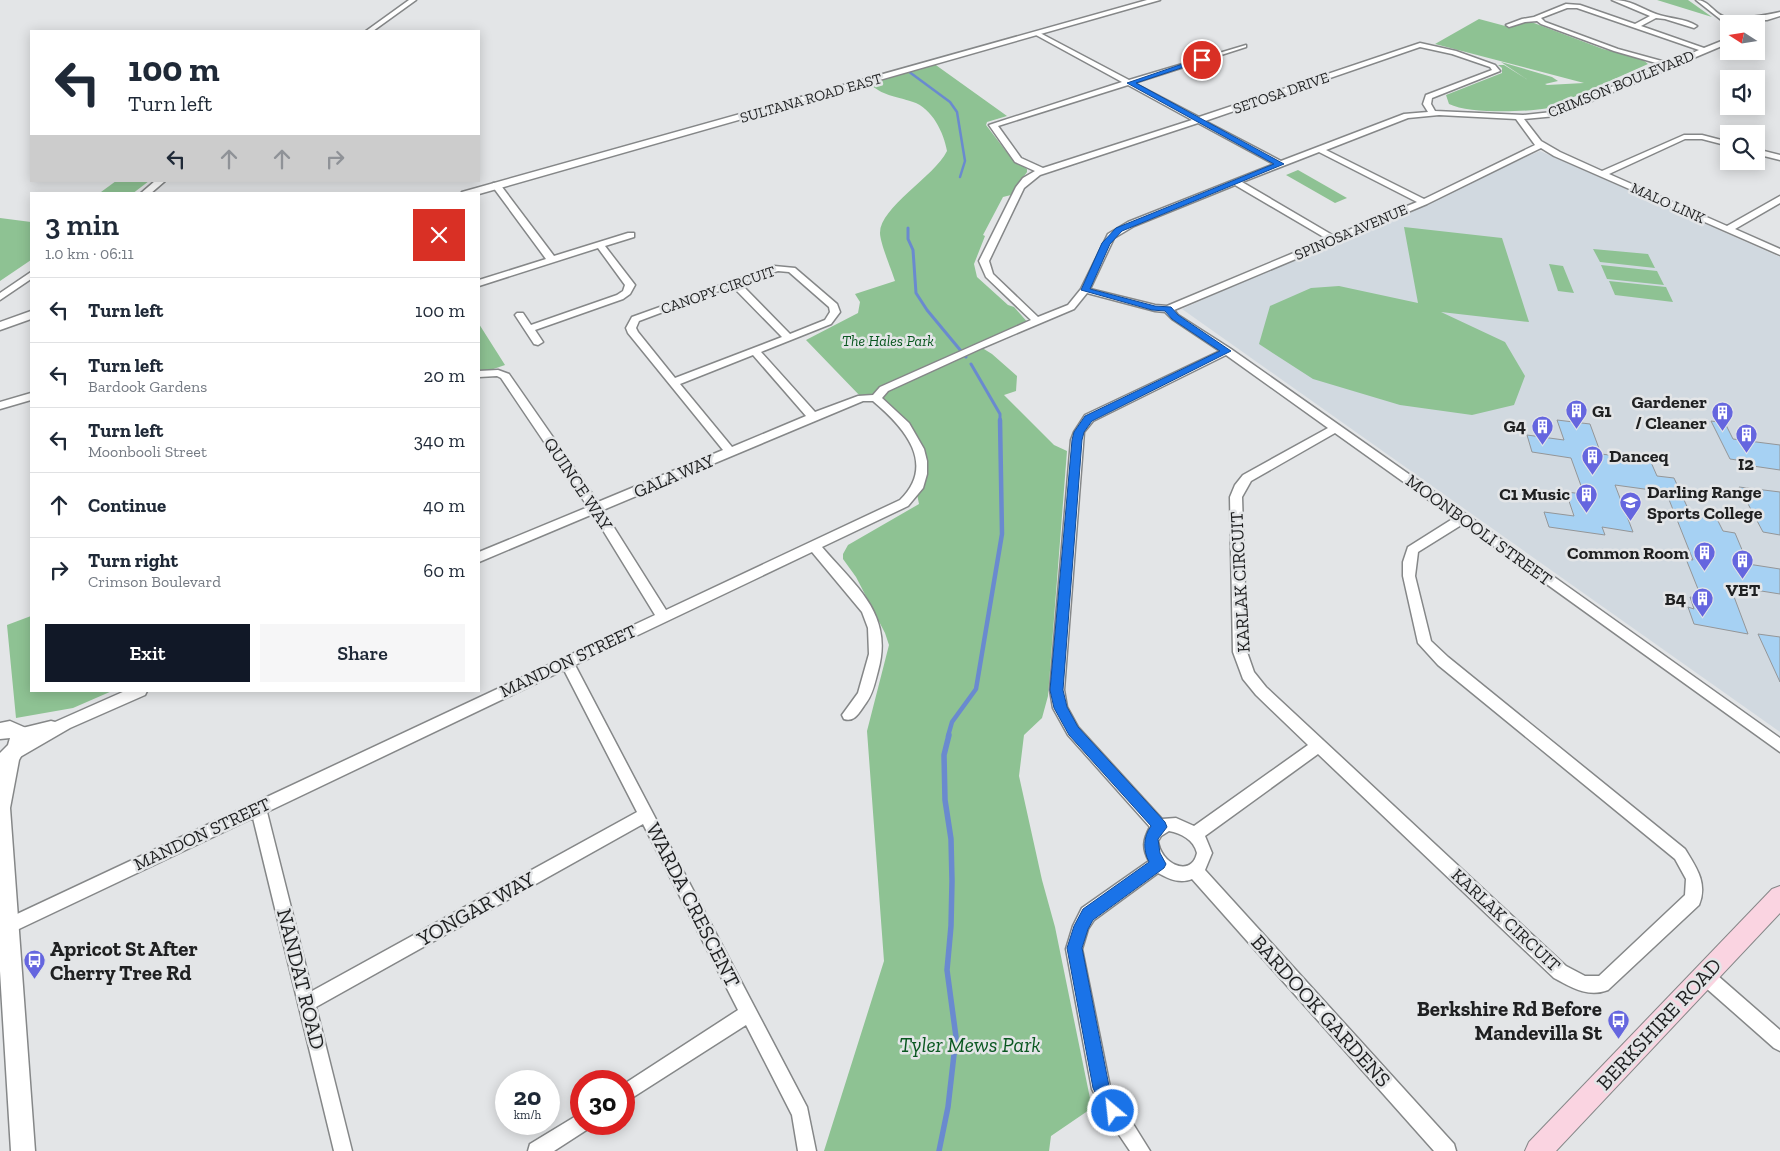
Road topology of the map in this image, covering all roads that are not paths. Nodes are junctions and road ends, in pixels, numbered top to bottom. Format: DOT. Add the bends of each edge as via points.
graph roads {
  1 [pos="413,0"];
  2 [pos="1156,0"];
  3 [pos="1615,0"];
  4 [pos="1699,0"];
  5 [pos="1579,3"];
  6 [pos="1780,14"];
  7 [pos="1655,16"];
  8 [pos="1720,16"];
  9 [pos="1765,18"];
  10 [pos="1538,19"];
  11 [pos="1509,25"];
  12 [pos="1636,26"];
  13 [pos="1694,26"];
  14 [pos="371,30"];
  15 [pos="1038,34"];
  16 [pos="1720,44"];
  17 [pos="1244,46"];
  18 [pos="1704,50"];
  19 [pos="1670,65"];
  20 [pos="1130,83"];
  21 [pos="1436,113"];
  22 [pos="1520,117"];
  23 [pos="1199,121"];
  24 [pos="1720,142"];
  25 [pos="1541,146"];
  26 [pos="1320,149"];
  27 [pos="1765,154"];
  28 [pos="1780,158"];
  29 [pos="1280,164"];
  30 [pos="1042,171"];
  31 [pos="1602,174"];
  32 [pos="160,182"];
  33 [pos="1236,182"];
  34 [pos="496,185"];
  35 [pos="147,192"];
  36 [pos="473,192"];
  37 [pos="1780,199"];
  38 [pos="1424,202"];
  39 [pos="1728,229"];
  40 [pos="631,235"];
  41 [pos="1334,240"];
  42 [pos="600,245"];
  43 [pos="1780,252"];
  44 [pos="552,260"];
  45 [pos="30,276"];
  46 [pos="734,282"];
  47 [pos="480,284"];
  48 [pos="1085,290"];
  49 [pos="0,297"];
  50 [pos="1171,313"];
  51 [pos="520,315"];
  52 [pos="29,316"];
  53 [pos="0,320"];
  54 [pos="1038,322"];
  55 [pos="0,326"];
  56 [pos="529,329"];
  57 [pos="788,338"];
  58 [pos="538,342"];
  59 [pos="755,351"];
  60 [pos="1227,351"];
  61 [pos="480,374"];
  62 [pos="675,382"];
  63 [pos="30,396"];
  64 [pos="872,398"];
  65 [pos="0,406"];
  66 [pos="813,417"];
  67 [pos="1336,428"];
  68 [pos="730,452"];
  69 [pos="596,509"];
  70 [pos="1463,518"];
  71 [pos="814,545"];
  72 [pos="480,557"];
  73 [pos="663,616"];
  74 [pos="567,662"];
  75 [pos="138,692"];
  76 [pos="849,715"];
  77 [pos="7,741"];
  78 [pos="1318,746"];
  79 [pos="1780,746"];
  80 [pos="258,807"];
  81 [pos="0,808"];
  82 [pos="646,815"];
  83 [pos="1160,827"];
  84 [pos="1196,834"];
  85 [pos="1158,864"];
  86 [pos="1196,870"];
  87 [pos="1780,897"];
  88 [pos="4,928"];
  89 [pos="1704,976"];
  90 [pos="307,1003"];
  91 [pos="749,1013"];
  92 [pos="1780,1042"];
  93 [pos="635,1087"];
  94 [pos="570,1129"];
  95 [pos="23,1151"];
  96 [pos="343,1151"];
  97 [pos="537,1151"];
  98 [pos="807,1151"];
  99 [pos="1141,1151"];
  100 [pos="1447,1151"];
  101 [pos="1538,1151"];
  1 -- 14 [label="street"];
  2 -- 15 [label="street, SULTANA ROAD EAST"];
  3 -- 7 [label="street"];
  4 -- 8 [label="street"];
  5 -- 10 [label="street" via="1538,15"];
  5 -- 12 [label="street"];
  6 -- 9 [label="street"];
  7 -- 12 [label="street"];
  7 -- 13 [label="street"];
  10 -- 11 [label="street"];
  10 -- 19 [label="street" via="1616,50"];
  12 -- 18 [label="street"];
  15 -- 20 [label="street"];
  15 -- 34 [label="street, SULTANA ROAD EAST"];
  16 -- 18 [label="street, CRIMSON BOULEVARD"];
  17 -- 20 [label="street"];
  18 -- 19 [label="street, CRIMSON BOULEVARD"];
  19 -- 22 [label="street, CRIMSON BOULEVARD" via="1553,114"];
  20 -- 23 [label="street"];
  20 -- 30 [label="street" via="993,125 1018,160"];
  21 -- 22 [label="street, CRIMSON BOULEVARD"];
  21 -- 23 [label="street, SETOSA DRIVE" via="1431,101 1436,94 1496,71 1493,66 1454,52 1420,45"];
  21 -- 26 [label="street, CRIMSON BOULEVARD" via="1408,116"];
  22 -- 25 [label="street"];
  23 -- 29 [label="street"];
  23 -- 30 [label="street, SETOSA DRIVE"];
  24 -- 31 [label="street" via="1684,137"];
  25 -- 31 [label="street, MALO LINK"];
  25 -- 38 [label="street, SPINOSA AVENUE"];
  26 -- 29 [label="street, CRIMSON BOULEVARD"];
  26 -- 38 [label="street"];
  27 -- 28 [label="street"];
  29 -- 33 [label="street, CRIMSON BOULEVARD"];
  30 -- 54 [label="street, SETOSA DRIVE" via="1020,187 984,261 989,275"];
  31 -- 39 [label="street, MALO LINK"];
  32 -- 35 [label="street"];
  33 -- 41 [label="street"];
  33 -- 48 [label="street, CRIMSON BOULEVARD" via="1131,224 1111,236"];
  34 -- 36 [label="street, SULTANA ROAD EAST"];
  34 -- 44 [label="street"];
  37 -- 39 [label="street"];
  38 -- 41 [label="street, SPINOSA AVENUE"];
  39 -- 43 [label="street, MALO LINK"];
  40 -- 42 [label="street"];
  41 -- 50 [label="street, SPINOSA AVENUE"];
  42 -- 44 [label="street"];
  42 -- 56 [label="street" via="626,278 630,286 627,292"];
  44 -- 47 [label="street"];
  45 -- 49 [label="street"];
  46 -- 57 [label="street"];
  46 -- 57 [label="street, CANOPY CIRCUIT" via="772,268 788,268 834,306 835,312 828,322"];
  46 -- 62 [label="street, CANOPY CIRCUIT" via="639,317 632,324 634,333"];
  48 -- 50 [label="street"];
  48 -- 54 [label="street" via="1071,307"];
  50 -- 60 [label="street, MOONBOOLI STREET"];
  51 -- 56 [label="street"];
  52 -- 53 [label="street"];
  52 -- 55 [label="street"];
  54 -- 64 [label="street, GALA WAY" via="884,389"];
  56 -- 58 [label="street"];
  57 -- 59 [label="street, CANOPY CIRCUIT"];
  59 -- 62 [label="street, CANOPY CIRCUIT"];
  59 -- 66 [label="street"];
  60 -- 67 [label="street, MOONBOOLI STREET"];
  60 -- 83 [label="street" via="1089,418 1077,440 1057,690 1060,708 1073,731"];
  61 -- 69 [label="street, QUINCE WAY" via="505,376"];
  62 -- 68 [label="street, CANOPY CIRCUIT"];
  63 -- 65 [label="street"];
  64 -- 66 [label="street, GALA WAY"];
  64 -- 71 [label="street, MANDON STREET" via="896,416 917,440 921,459 916,489 904,503"];
  66 -- 68 [label="street, GALA WAY"];
  67 -- 70 [label="street, MOONBOOLI STREET"];
  67 -- 78 [label="street, KARLAK CIRCUIT" via="1247,478 1236,498 1240,652 1252,681"];
  68 -- 69 [label="street, GALA WAY"];
  69 -- 72 [label="street, GALA WAY"];
  69 -- 73 [label="street, QUINCE WAY"];
  70 -- 78 [label="street, KARLAK CIRCUIT" via="1412,550 1408,562 1425,643 1680,854 1694,878 1693,899 1602,984 1584,984 1560,972"];
  70 -- 79 [label="street, MOONBOOLI STREET"];
  71 -- 73 [label="street, MANDON STREET"];
  71 -- 76 [label="street" via="868,608 875,628 876,654 864,695"];
  73 -- 74 [label="street, MANDON STREET"];
  74 -- 80 [label="street, MANDON STREET"];
  74 -- 82 [label="street, WARDA CRESCENT"];
  75 -- 77 [label="street" via="65,724"];
  77 -- 81 [label="street"];
  78 -- 84 [label="street"];
  80 -- 88 [label="street, MANDON STREET"];
  80 -- 90 [label="street, NANDAT ROAD"];
  81 -- 88 [label="street"];
  82 -- 90 [label="street, YONGAR WAY"];
  82 -- 91 [label="street, WARDA CRESCENT"];
  83 -- 84 [label="street" via="1174,824"];
  83 -- 85 [label="street" via="1151,839 1153,856"];
  84 -- 86 [label="street" via="1204,850 1201,865"];
  85 -- 86 [label="street" via="1173,873"];
  85 -- 99 [label="street" via="1088,914 1074,948 1101,1088"];
  86 -- 100 [label="street, BARDOOK GARDENS"];
  87 -- 89 [label="main road, BERKSHIRE ROAD"];
  88 -- 95 [label="street"];
  89 -- 92 [label="street"];
  89 -- 101 [label="main road, BERKSHIRE ROAD"];
  90 -- 96 [label="street, NANDAT ROAD"];
  91 -- 93 [label="street"];
  91 -- 98 [label="street, WARDA CRESCENT" via="801,1113"];
  94 -- 97 [label="street"];
}
